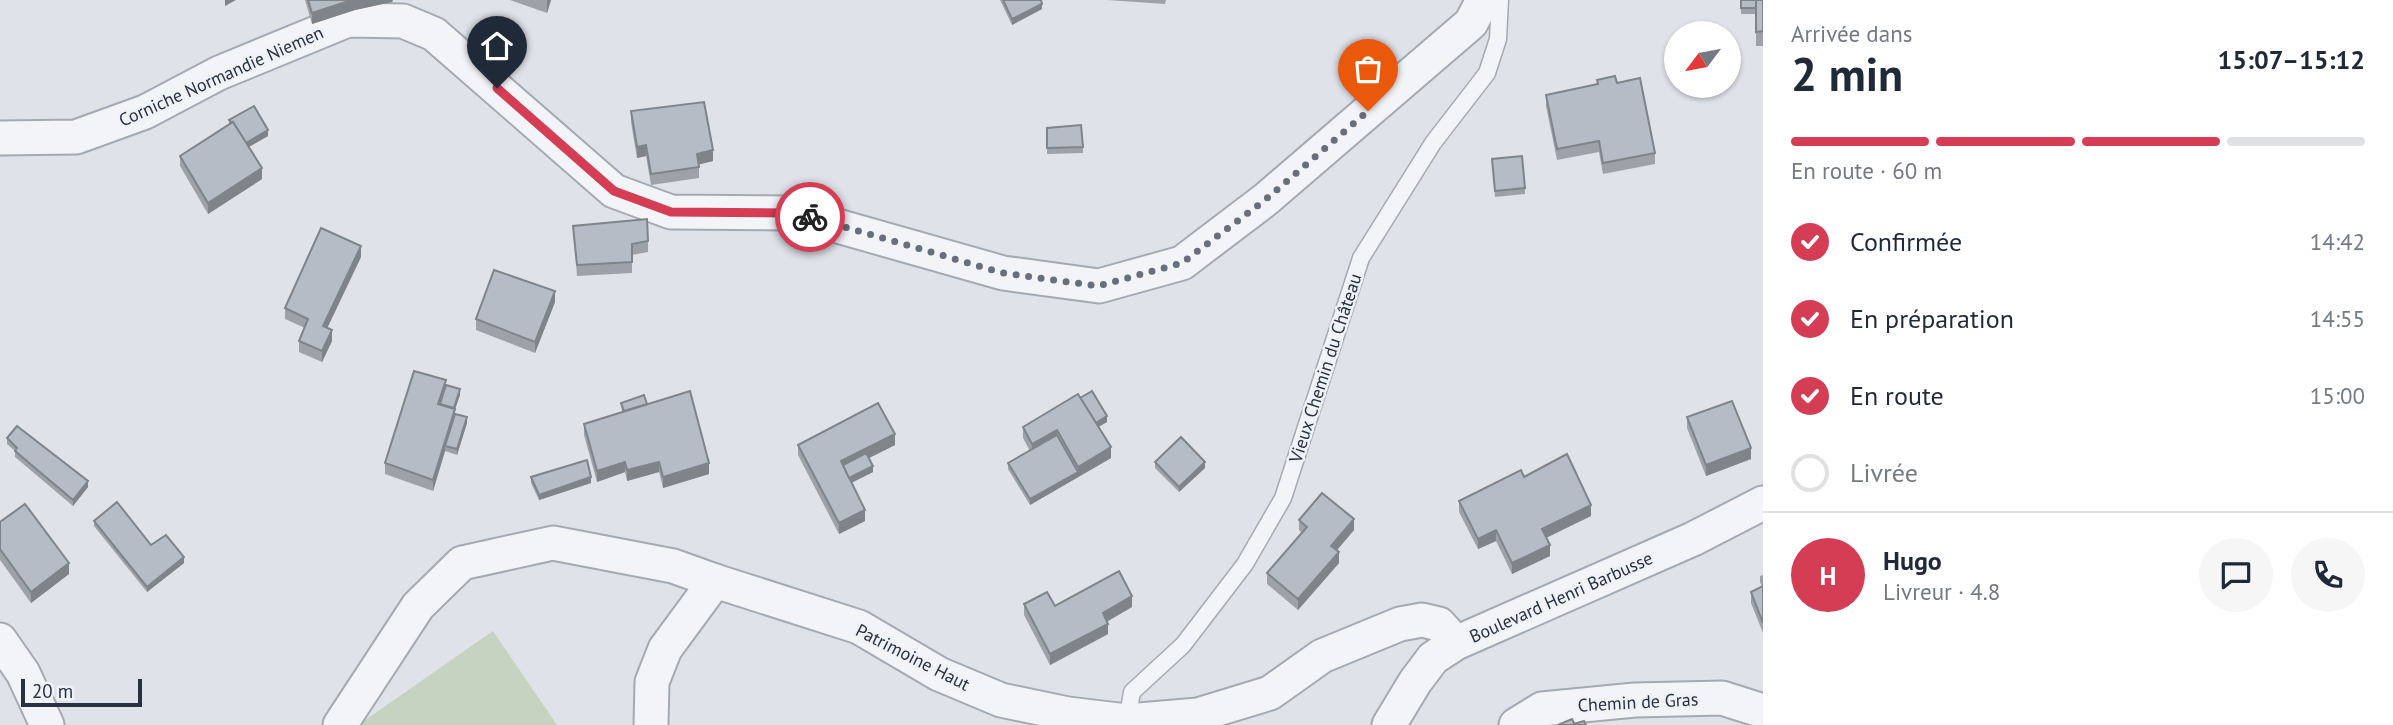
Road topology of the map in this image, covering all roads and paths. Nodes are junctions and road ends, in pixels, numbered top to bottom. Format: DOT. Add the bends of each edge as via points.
graph roads {
  1 [pos="1483,0"];
  2 [pos="1500,0"];
  3 [pos="0,138"];
  4 [pos="1763,503"];
  5 [pos="715,581"];
  6 [pos="0,640"];
  7 [pos="1456,643"];
  8 [pos="1763,711"];
  9 [pos="1127,721"];
  10 [pos="47,725"];
  11 [pos="340,725"];
  12 [pos="651,725"];
  13 [pos="1389,725"];
  14 [pos="1516,725"];
  1 -- 3 [label="street, Corniche Normandie Niemen" via="1471,23 1265,200 1182,263 1098,286 1003,273 792,213 671,212 614,191 434,34 403,21 348,20 219,73 145,112 76,137"];
  2 -- 9 [label="lane, Vieux Chemin du Château" via="1498,39 1487,73 1433,143 1361,258 1283,498 1245,564 1183,645 1132,692"];
  4 -- 7 [label="street, Boulevard Henri Barbusse" via="1693,539"];
  5 -- 9 [label="street, Patrimoine Haut" via="859,627 939,674 1001,700"];
  5 -- 11 [label="street, Patrimoine Haut" via="673,565 553,543 462,563 418,606"];
  5 -- 12 [label="street" via="665,649 652,681"];
  6 -- 10 [label="street" via="23,673"];
  7 -- 9 [label="street, Patrimoine Haut" via="1439,624 1422,620 1400,624 1322,656 1270,693 1198,715"];
  7 -- 13 [label="street, Boulevard Henri Barbusse" via="1433,658"];
  8 -- 14 [label="street, Chemin de Gras" via="1722,698 1635,700 1542,709"];
}
